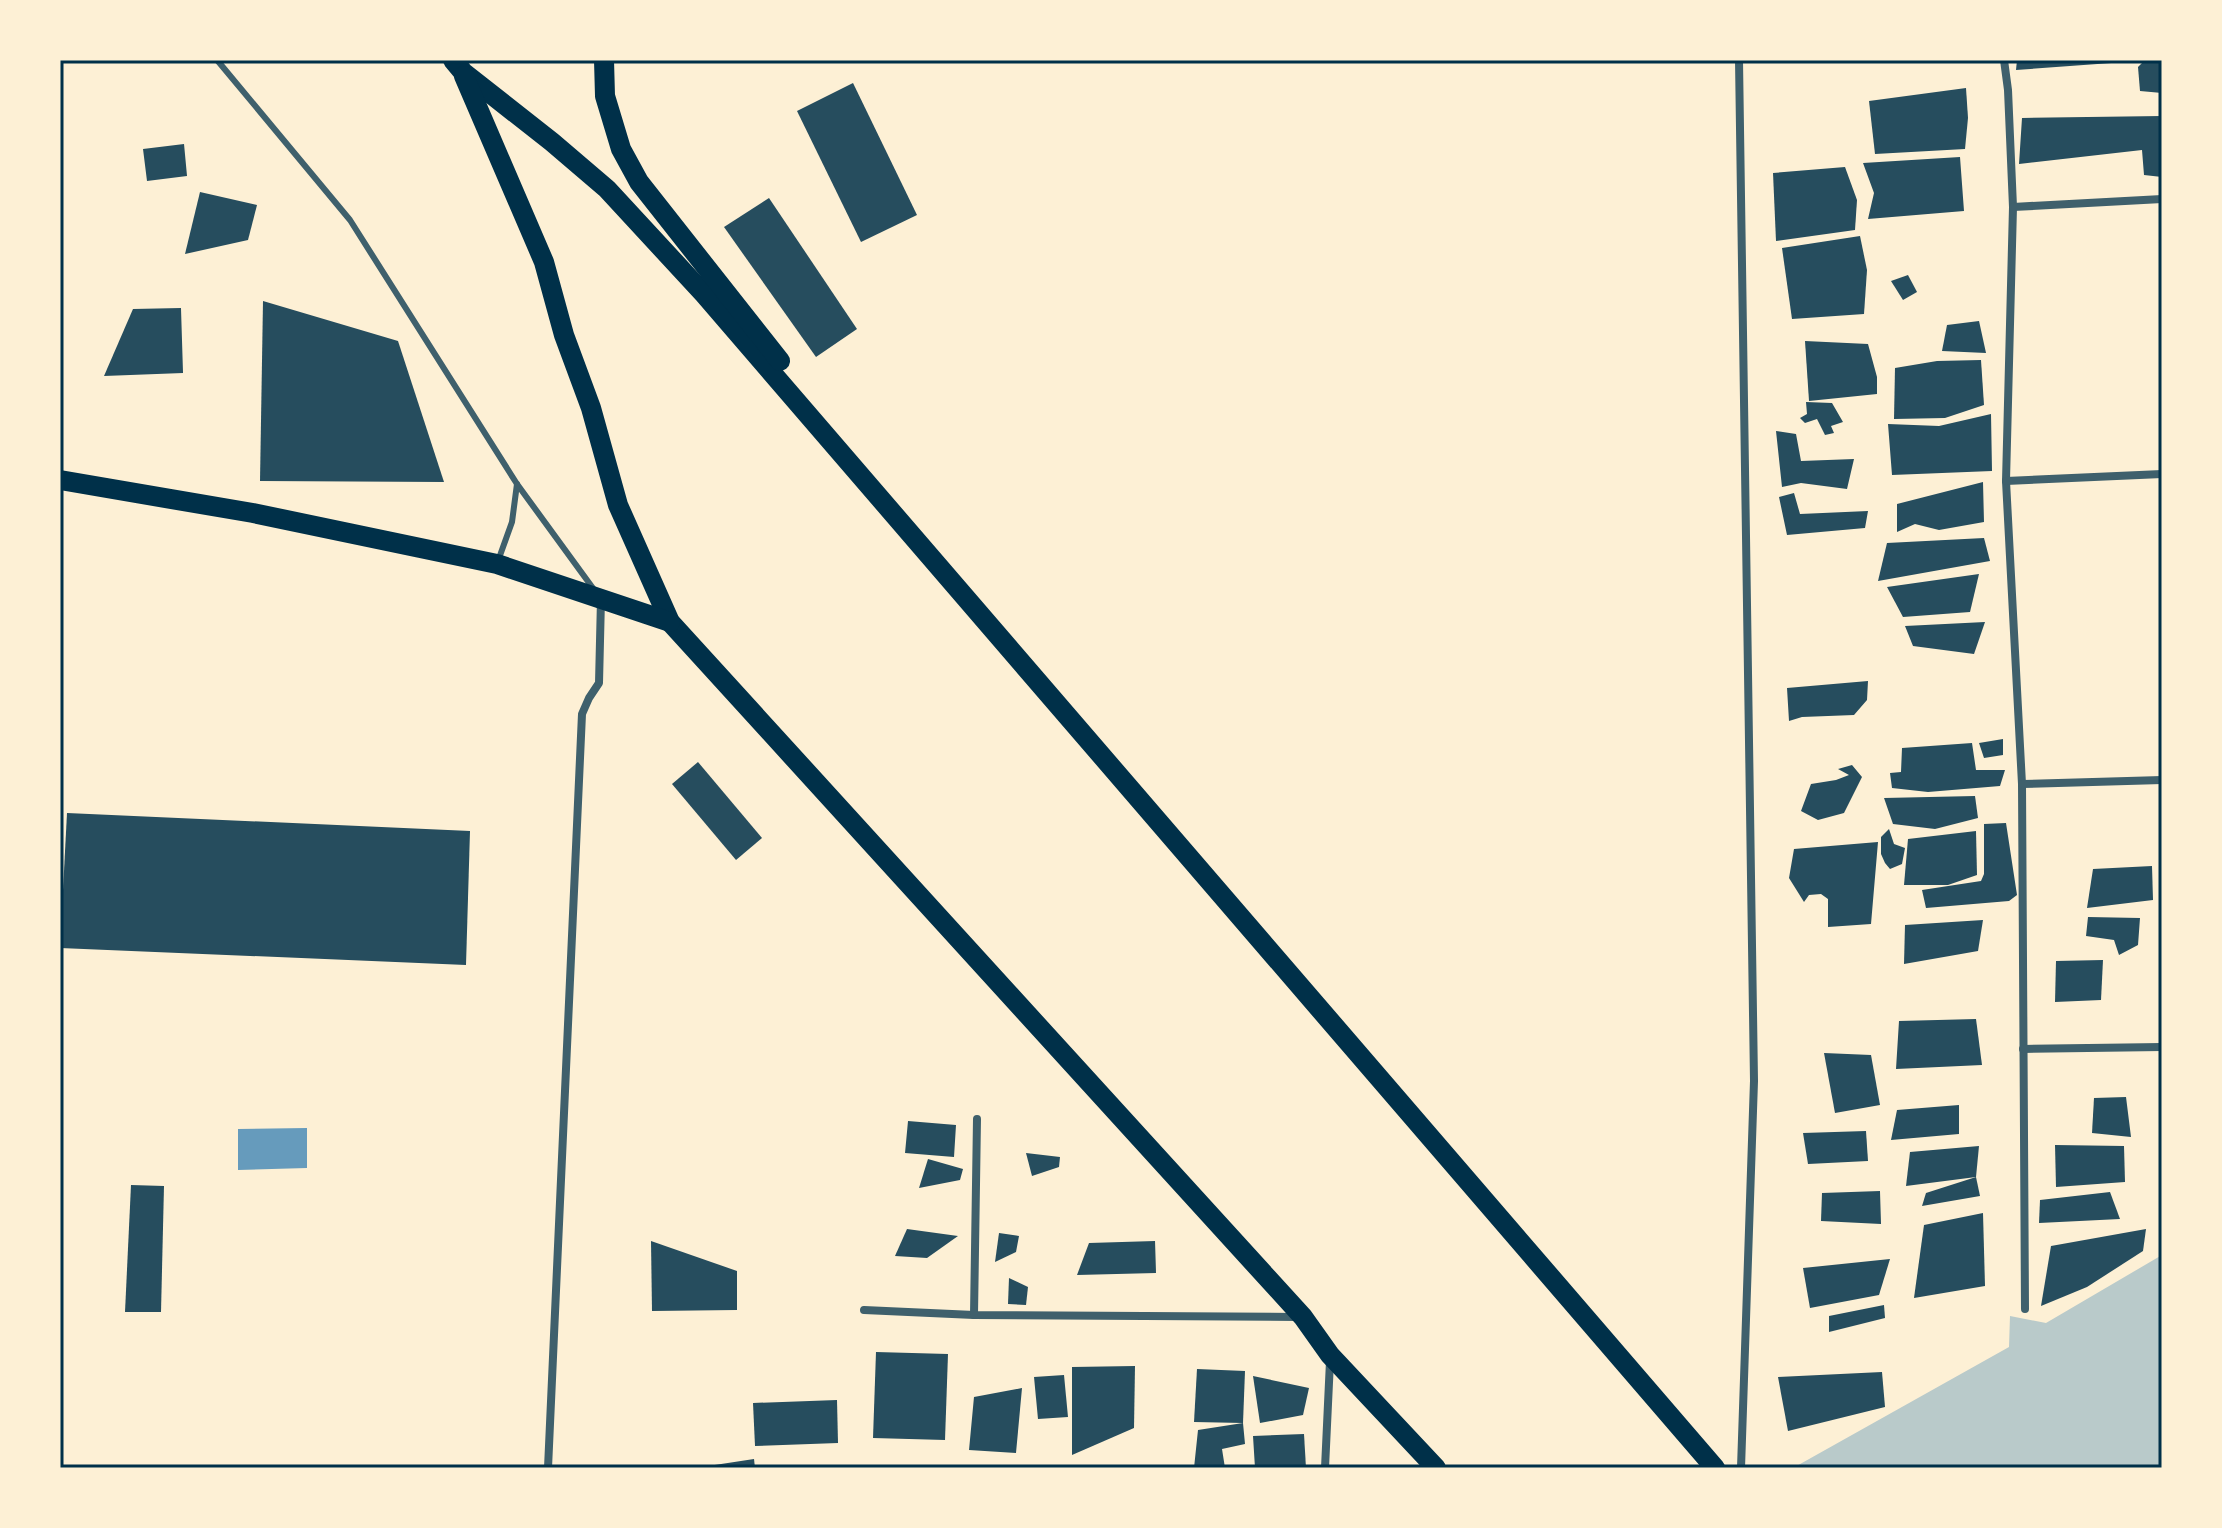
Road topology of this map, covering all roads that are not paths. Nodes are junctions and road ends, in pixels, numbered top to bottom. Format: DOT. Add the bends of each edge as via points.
graph roads {
  1 [pos="217,60"];
  2 [pos="604,60"];
  3 [pos="1739,60"];
  4 [pos="2004,60"];
  5 [pos="458,66"];
  6 [pos="2162,199"];
  7 [pos="2013,207"];
  8 [pos="2162,474"];
  9 [pos="60,480"];
  10 [pos="2006,481"];
  11 [pos="517,484"];
  12 [pos="903,524"];
  13 [pos="497,564"];
  14 [pos="601,599"];
  15 [pos="670,622"];
  16 [pos="2162,780"];
  17 [pos="2022,784"];
  18 [pos="2162,1047"];
  19 [pos="2023,1049"];
  20 [pos="977,1119"];
  21 [pos="2025,1309"];
  22 [pos="864,1310"];
  23 [pos="974,1315"];
  24 [pos="1303,1317"];
  25 [pos="1330,1355"];
  26 [pos="548,1468"];
  27 [pos="1325,1468"];
  28 [pos="1436,1468"];
  29 [pos="1715,1468"];
  30 [pos="1741,1468"];
  1 -- 11 [label="lane" via="350,220"];
  2 -- 12 [label="main road" via="605,96 621,149 639,182"];
  3 -- 30 [label="street" via="1754,1081"];
  4 -- 7 [label="street"];
  5 -- 12 [label="main road" via="607,189"];
  5 -- 15 [label="main road" via="544,262 618,505"];
  6 -- 7 [label="street"];
  7 -- 10 [label="street"];
  8 -- 10 [label="street"];
  9 -- 13 [label="main road" via="253,513"];
  10 -- 17 [label="street"];
  11 -- 13 [label="lane" via="512,522"];
  11 -- 14 [label="lane"];
  12 -- 29 [label="main road"];
  13 -- 14 [label="main road"];
  14 -- 15 [label="main road"];
  14 -- 26 [label="street" via="599,683 582,714"];
  15 -- 24 [label="main road"];
  16 -- 17 [label="street"];
  17 -- 19 [label="street"];
  18 -- 19 [label="street"];
  19 -- 21 [label="street"];
  20 -- 23 [label="street"];
  22 -- 23 [label="street"];
  23 -- 24 [label="street"];
  24 -- 25 [label="main road"];
  25 -- 27 [label="street"];
  25 -- 28 [label="main road"];
}
